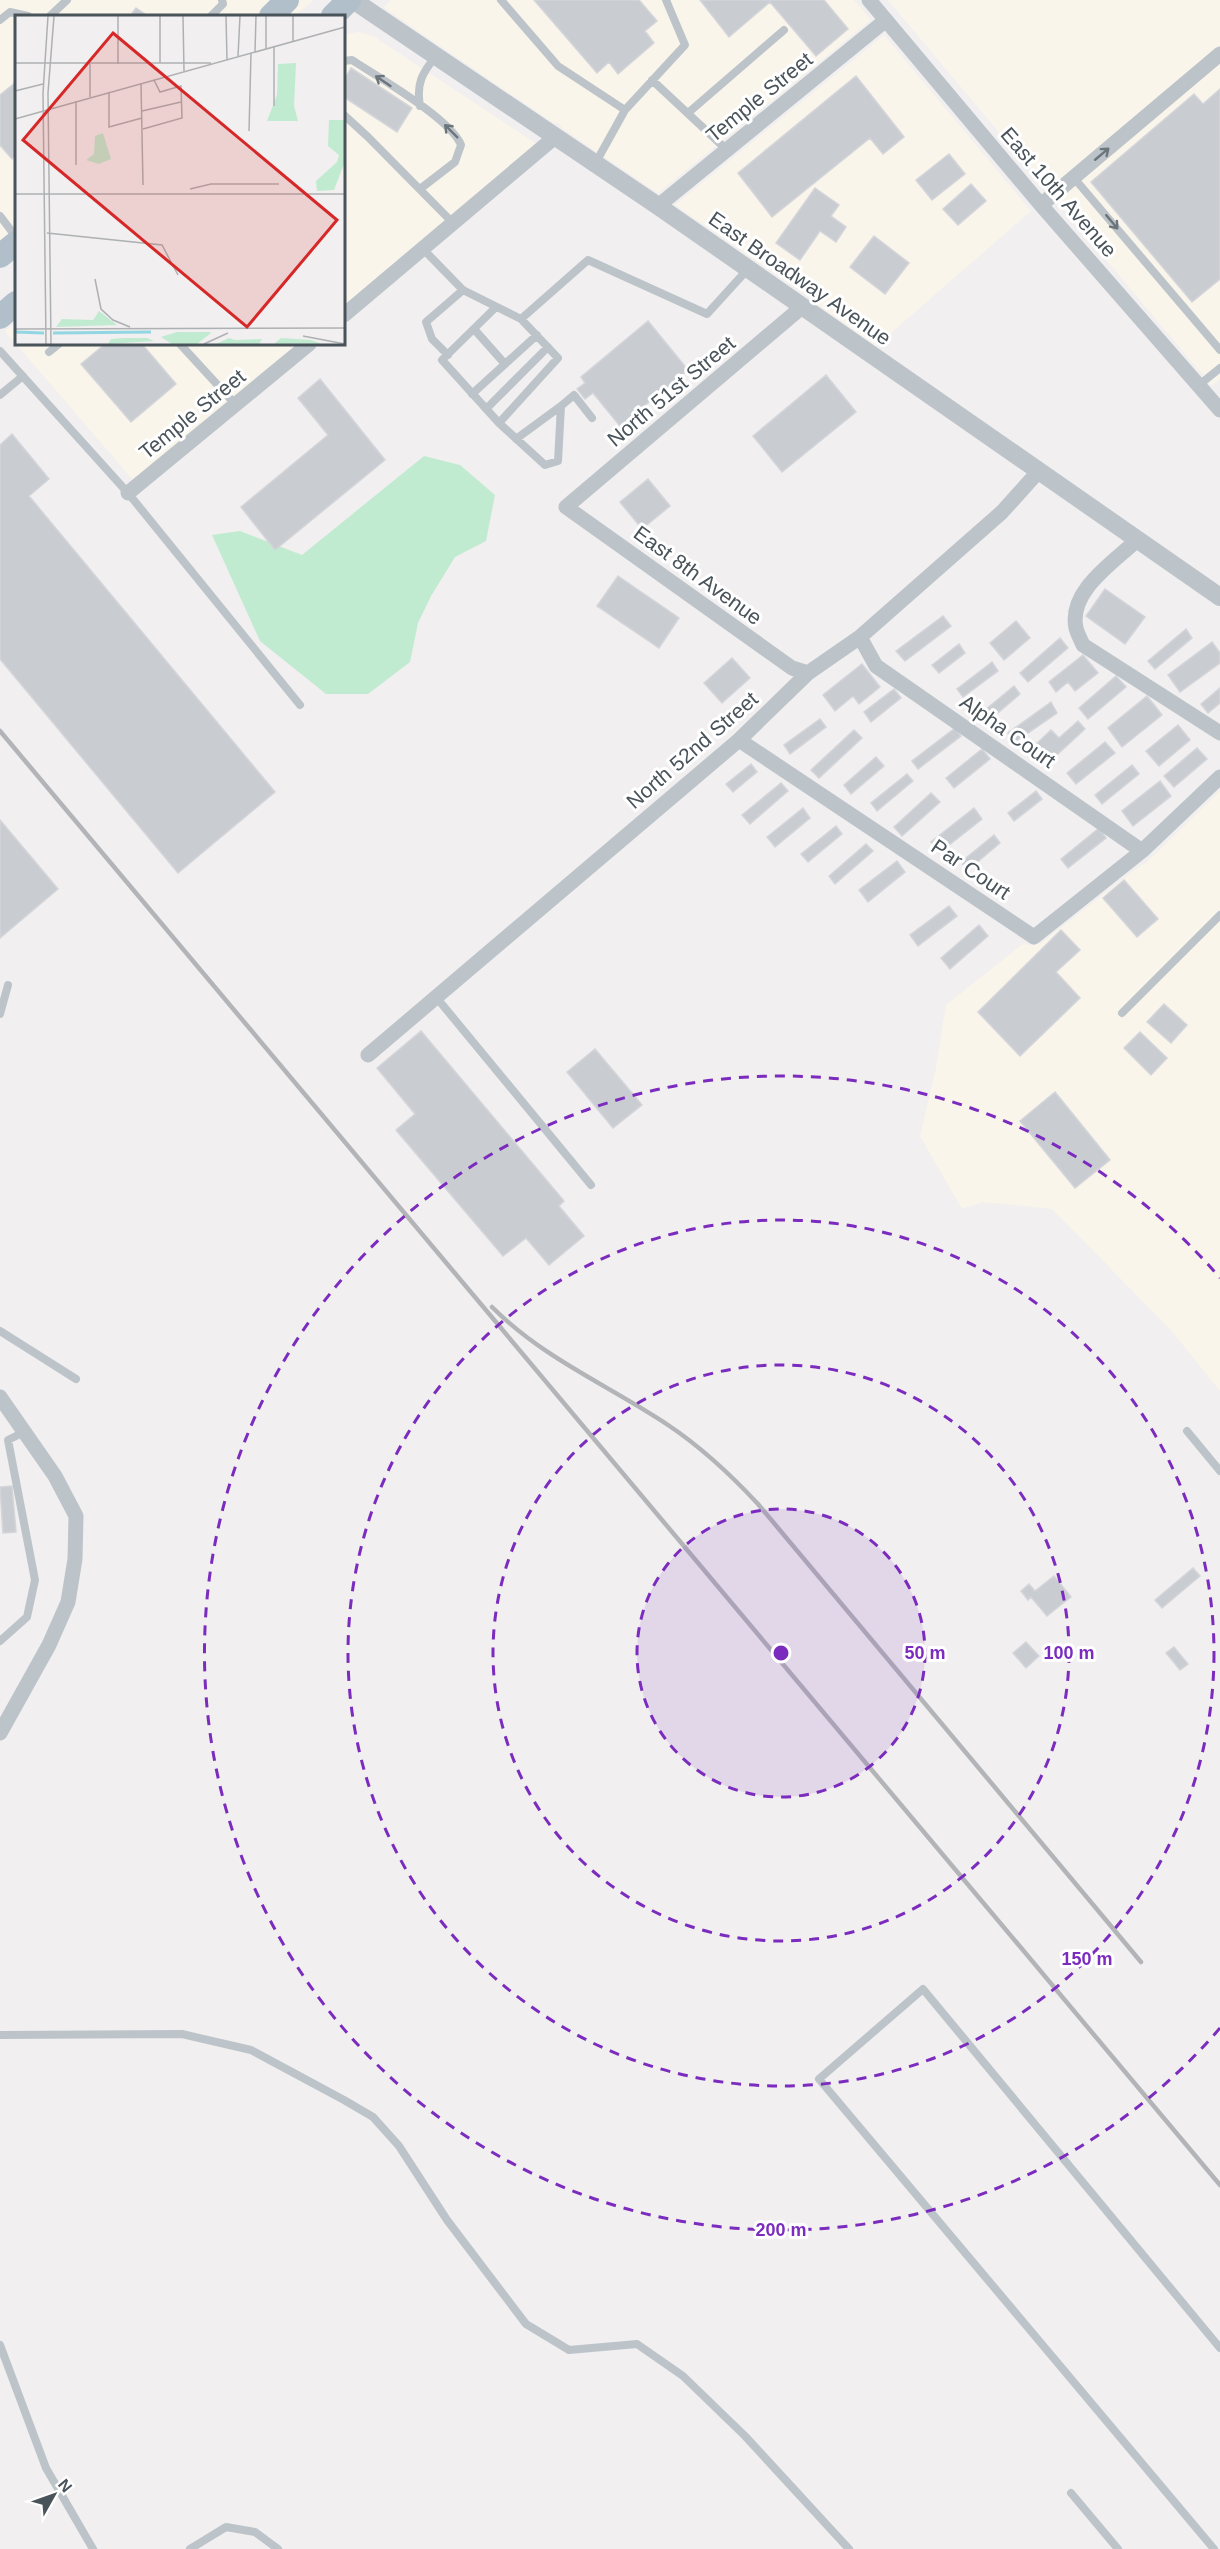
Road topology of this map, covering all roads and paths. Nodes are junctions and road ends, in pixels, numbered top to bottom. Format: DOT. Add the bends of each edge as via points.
graph roads {
  1 [pos="67,0"];
  2 [pos="222,0"];
  3 [pos="287,0"];
  4 [pos="351,0"];
  5 [pos="501,0"];
  6 [pos="666,0"];
  7 [pos="869,0"];
  8 [pos="23,15"];
  9 [pos="51,15"];
  10 [pos="213,15"];
  11 [pos="272,15"];
  12 [pos="334,15"];
  13 [pos="0,20"];
  14 [pos="886,20"];
  15 [pos="784,30"];
  16 [pos="1220,54"];
  17 [pos="436,56"];
  18 [pos="345,61"];
  19 [pos="652,80"];
  20 [pos="420,106"];
  21 [pos="625,110"];
  22 [pos="688,113"];
  23 [pos="345,116"];
  24 [pos="555,137"];
  25 [pos="727,150"];
  26 [pos="595,164"];
  27 [pos="1074,178"];
  28 [pos="420,189"];
  29 [pos="1041,205"];
  30 [pos="658,206"];
  31 [pos="0,216"];
  32 [pos="453,223"];
  33 [pos="15,236"];
  34 [pos="15,244"];
  35 [pos="423,248"];
  36 [pos="0,256"];
  37 [pos="748,269"];
  38 [pos="463,290"];
  39 [pos="15,304"];
  40 [pos="802,307"];
  41 [pos="495,308"];
  42 [pos="345,314"];
  43 [pos="0,317"];
  44 [pos="521,319"];
  45 [pos="474,329"];
  46 [pos="537,335"];
  47 [pos="58,345"];
  48 [pos="181,345"];
  49 [pos="308,345"];
  50 [pos="548,347"];
  51 [pos="1220,350"];
  52 [pos="0,351"];
  53 [pos="49,352"];
  54 [pos="448,354"];
  55 [pos="505,364"];
  56 [pos="1220,368"];
  57 [pos="23,375"];
  58 [pos="1199,385"];
  59 [pos="472,394"];
  60 [pos="0,395"];
  61 [pos="236,405"];
  62 [pos="561,406"];
  63 [pos="486,409"];
  64 [pos="1220,410"];
  65 [pos="592,418"];
  66 [pos="500,423"];
  67 [pos="516,439"];
  68 [pos="1038,472"];
  69 [pos="128,493"];
  70 [pos="566,507"];
  71 [pos="1137,540"];
  72 [pos="1220,597"];
  73 [pos="860,637"];
  74 [pos="808,673"];
  75 [pos="300,705"];
  76 [pos="1220,733"];
  77 [pos="739,740"];
  78 [pos="1220,777"];
  79 [pos="1142,851"];
  80 [pos="1220,915"];
  81 [pos="8,985"];
  82 [pos="436,997"];
  83 [pos="1122,1013"];
  84 [pos="0,1014"];
  85 [pos="368,1055"];
  86 [pos="591,1185"];
  87 [pos="0,1331"];
  88 [pos="76,1380"];
  89 [pos="0,1397"];
  90 [pos="1187,1431"];
  91 [pos="24,1432"];
  92 [pos="4,1442"];
  93 [pos="1220,1471"];
  94 [pos="0,1641"];
  95 [pos="0,1733"];
  96 [pos="0,2035"];
  97 [pos="0,2346"];
  98 [pos="1220,2348"];
  99 [pos="1071,2493"];
  100 [pos="93,2549"];
  101 [pos="190,2549"];
  102 [pos="278,2549"];
  103 [pos="849,2549"];
  104 [pos="1118,2549"];
  105 [pos="1214,2549"];
  1 -- 9 [label="lane"];
  2 -- 10 [label="lane"];
  3 -- 11 [label="main road"];
  4 -- 12 [label="main road"];
  4 -- 17 [label="street, East Broadway Avenue"];
  5 -- 21 [label="lane" via="558,66"];
  6 -- 19 [label="lane" via="685,45"];
  7 -- 14 [label="street, East 10th Avenue"];
  8 -- 13 [label="lane" via="10,12"];
  14 -- 25 [label="street, Temple Street"];
  14 -- 29 [label="street, East 10th Avenue"];
  15 -- 22 [label="lane"];
  27 -- 16 [label="street, one-way"];
  17 -- 20 [label="lane" via="422,74 418,89"];
  17 -- 24 [label="street, East Broadway Avenue"];
  20 -- 18 [label="lane, one-way" via="352,60"];
  19 -- 21 [label="lane"];
  19 -- 22 [label="lane"];
  28 -- 20 [label="lane, one-way" via="455,162 461,145 458,135"];
  21 -- 26 [label="lane"];
  22 -- 25 [label="lane"];
  23 -- 28 [label="lane"];
  24 -- 26 [label="street, East Broadway Avenue"];
  24 -- 32 [label="street"];
  25 -- 30 [label="street, Temple Street"];
  26 -- 30 [label="street, East Broadway Avenue"];
  27 -- 29 [label="street"];
  27 -- 51 [label="lane, one-way"];
  28 -- 32 [label="lane"];
  29 -- 58 [label="street, East 10th Avenue"];
  30 -- 37 [label="street, East Broadway Avenue"];
  31 -- 33 [label="lane"];
  32 -- 35 [label="street"];
  34 -- 36 [label="main road"];
  35 -- 38 [label="lane"];
  35 -- 42 [label="street"];
  37 -- 40 [label="street, East Broadway Avenue"];
  37 -- 44 [label="lane" via="707,314 588,260"];
  38 -- 41 [label="lane"];
  38 -- 54 [label="lane" via="426,322 432,339"];
  39 -- 43 [label="main road"];
  40 -- 68 [label="street, East Broadway Avenue"];
  40 -- 70 [label="street, North 51st Street"];
  41 -- 44 [label="lane"];
  41 -- 45 [label="lane"];
  44 -- 46 [label="lane"];
  45 -- 54 [label="lane"];
  45 -- 55 [label="lane"];
  46 -- 50 [label="lane"];
  46 -- 55 [label="lane"];
  47 -- 53 [label="lane"];
  48 -- 61 [label="lane"];
  49 -- 61 [label="street, Temple Street"];
  50 -- 63 [label="lane"];
  50 -- 66 [label="lane" via="558,358"];
  52 -- 57 [label="lane"];
  54 -- 59 [label="lane" via="441,360"];
  55 -- 59 [label="lane"];
  56 -- 58 [label="lane"];
  57 -- 60 [label="lane"];
  57 -- 69 [label="lane"];
  58 -- 64 [label="street, East 10th Avenue"];
  59 -- 63 [label="lane"];
  61 -- 69 [label="street, Temple Street"];
  62 -- 65 [label="lane" via="574,395"];
  62 -- 67 [label="lane"];
  62 -- 67 [label="lane" via="558,460 546,465"];
  63 -- 66 [label="lane"];
  66 -- 67 [label="lane"];
  68 -- 71 [label="street, East Broadway Avenue"];
  68 -- 73 [label="street, North 52nd Street" via="1002,512"];
  69 -- 75 [label="lane"];
  70 -- 74 [label="street, East 8th Avenue" via="792,668"];
  71 -- 72 [label="street, East Broadway Avenue"];
  71 -- 76 [label="street" via="1086,589 1077,605 1075,627 1083,645"];
  73 -- 74 [label="street, North 52nd Street"];
  73 -- 79 [label="street, Alpha Court" via="876,666"];
  74 -- 77 [label="street, North 52nd Street"];
  77 -- 79 [label="street, Par Court" via="1034,937"];
  77 -- 82 [label="street, North 52nd Street"];
  78 -- 79 [label="street, Par Court"];
  80 -- 83 [label="lane"];
  81 -- 84 [label="lane"];
  82 -- 85 [label="street, North 52nd Street"];
  82 -- 86 [label="lane"];
  87 -- 88 [label="lane"];
  89 -- 91 [label="street"];
  90 -- 93 [label="lane"];
  91 -- 92 [label="lane"];
  91 -- 95 [label="street" via="55,1476 76,1516 75,1559 68,1602"];
  92 -- 94 [label="lane" via="35,1580 27,1617"];
  96 -- 103 [label="lane" via="182,2034 251,2050 355,2106 373,2117 399,2146 447,2220 525,2324 570,2350 638,2344 683,2376 745,2436"];
  97 -- 100 [label="lane" via="45,2468"];
  98 -- 105 [label="lane" via="923,1989 819,2079"];
  99 -- 104 [label="lane"];
  101 -- 102 [label="lane" via="226,2527 255,2532"];
}
